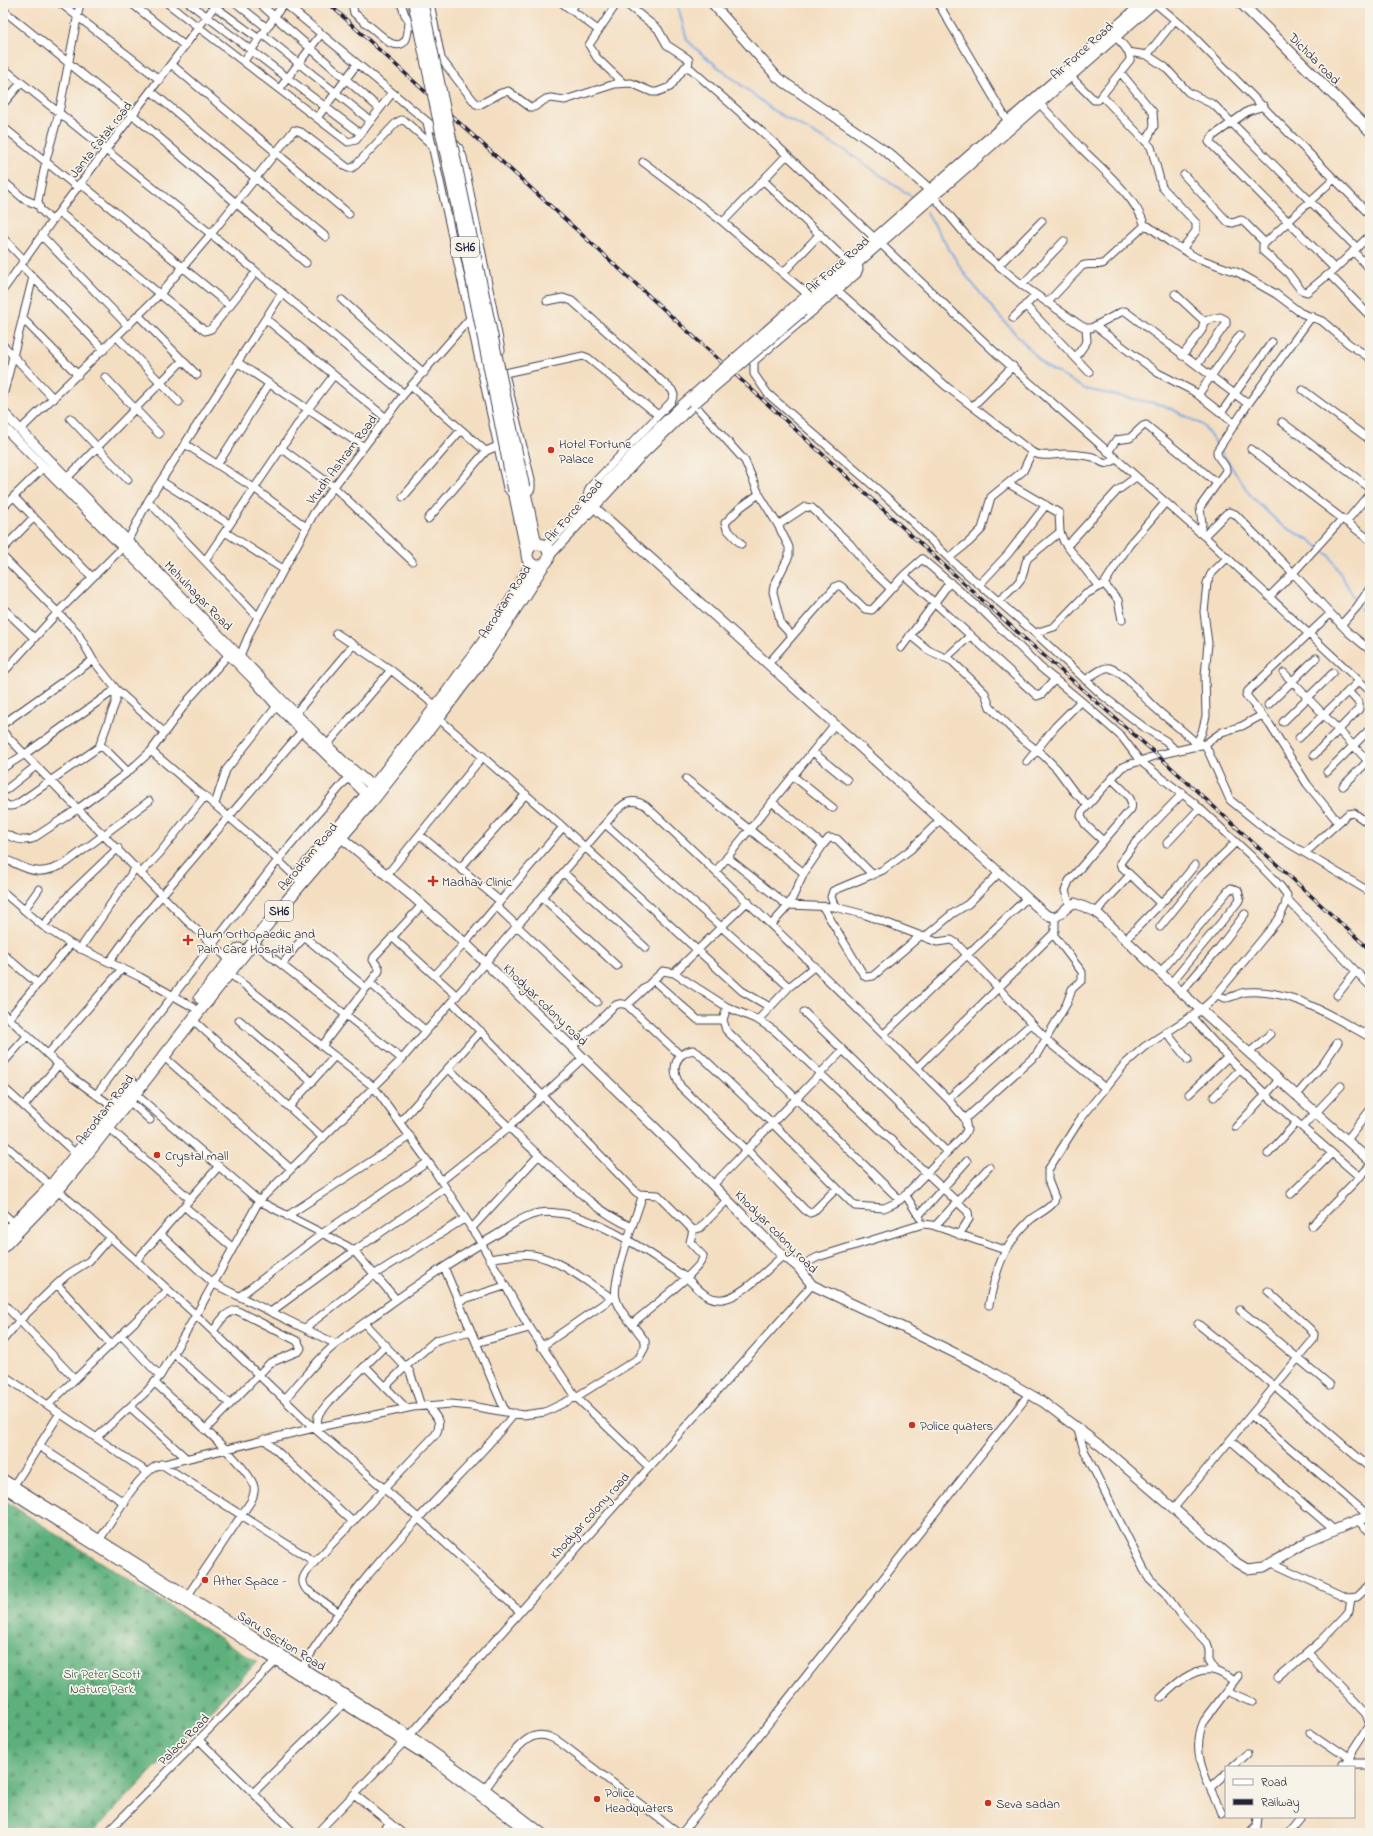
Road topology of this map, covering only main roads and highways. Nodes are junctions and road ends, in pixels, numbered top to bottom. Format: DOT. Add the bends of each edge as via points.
graph roads {
  1 [pos="414,3"];
  2 [pos="422,3"];
  3 [pos="1241,3"];
  4 [pos="1370,131"];
  5 [pos="520,493"];
  6 [pos="543,549"];
  7 [pos="527,553"];
  8 [pos="531,565"];
  9 [pos="543,566"];
  10 [pos="373,794"];
  11 [pos="299,880"];
  12 [pos="231,966"];
  13 [pos="54,1188"];
  14 [pos="3,1235"];
  15 [pos="3,1246"];
  1 -- 5 [label="main road, SH6, bridge"];
  2 -- 5 [label="main road, SH6, bridge"];
  3 -- 4 [label="main road, Dichda road"];
  5 -- 6 [label="main road, SH6"];
  5 -- 7 [label="main road, SH6"];
  6 -- 7 [label="main road" via="529,549"];
  6 -- 9 [label="main road, SH6" via="547,562"];
  7 -- 8 [label="main road, SH6"];
  8 -- 9 [label="main road"];
  8 -- 10 [label="main road, Aerodram Road / SH6" via="500,619"];
  9 -- 10 [label="main road, Aerodram Road / SH6" via="493,644 438,718"];
  10 -- 11 [label="main road, Aerodram Road / SH6"];
  11 -- 12 [label="main road, Aerodram Road / SH6"];
  11 -- 12 [label="main road, Aerodram Road / SH6" via="254,943"];
  12 -- 13 [label="main road, Aerodram Road / SH6" via="164,1056"];
  12 -- 13 [label="main road, Aerodram Road / SH6" via="192,1007 76,1154"];
  13 -- 14 [label="main road, Aerodram Road / SH6"];
  13 -- 15 [label="main road, Aerodram Road / SH6"];
}
